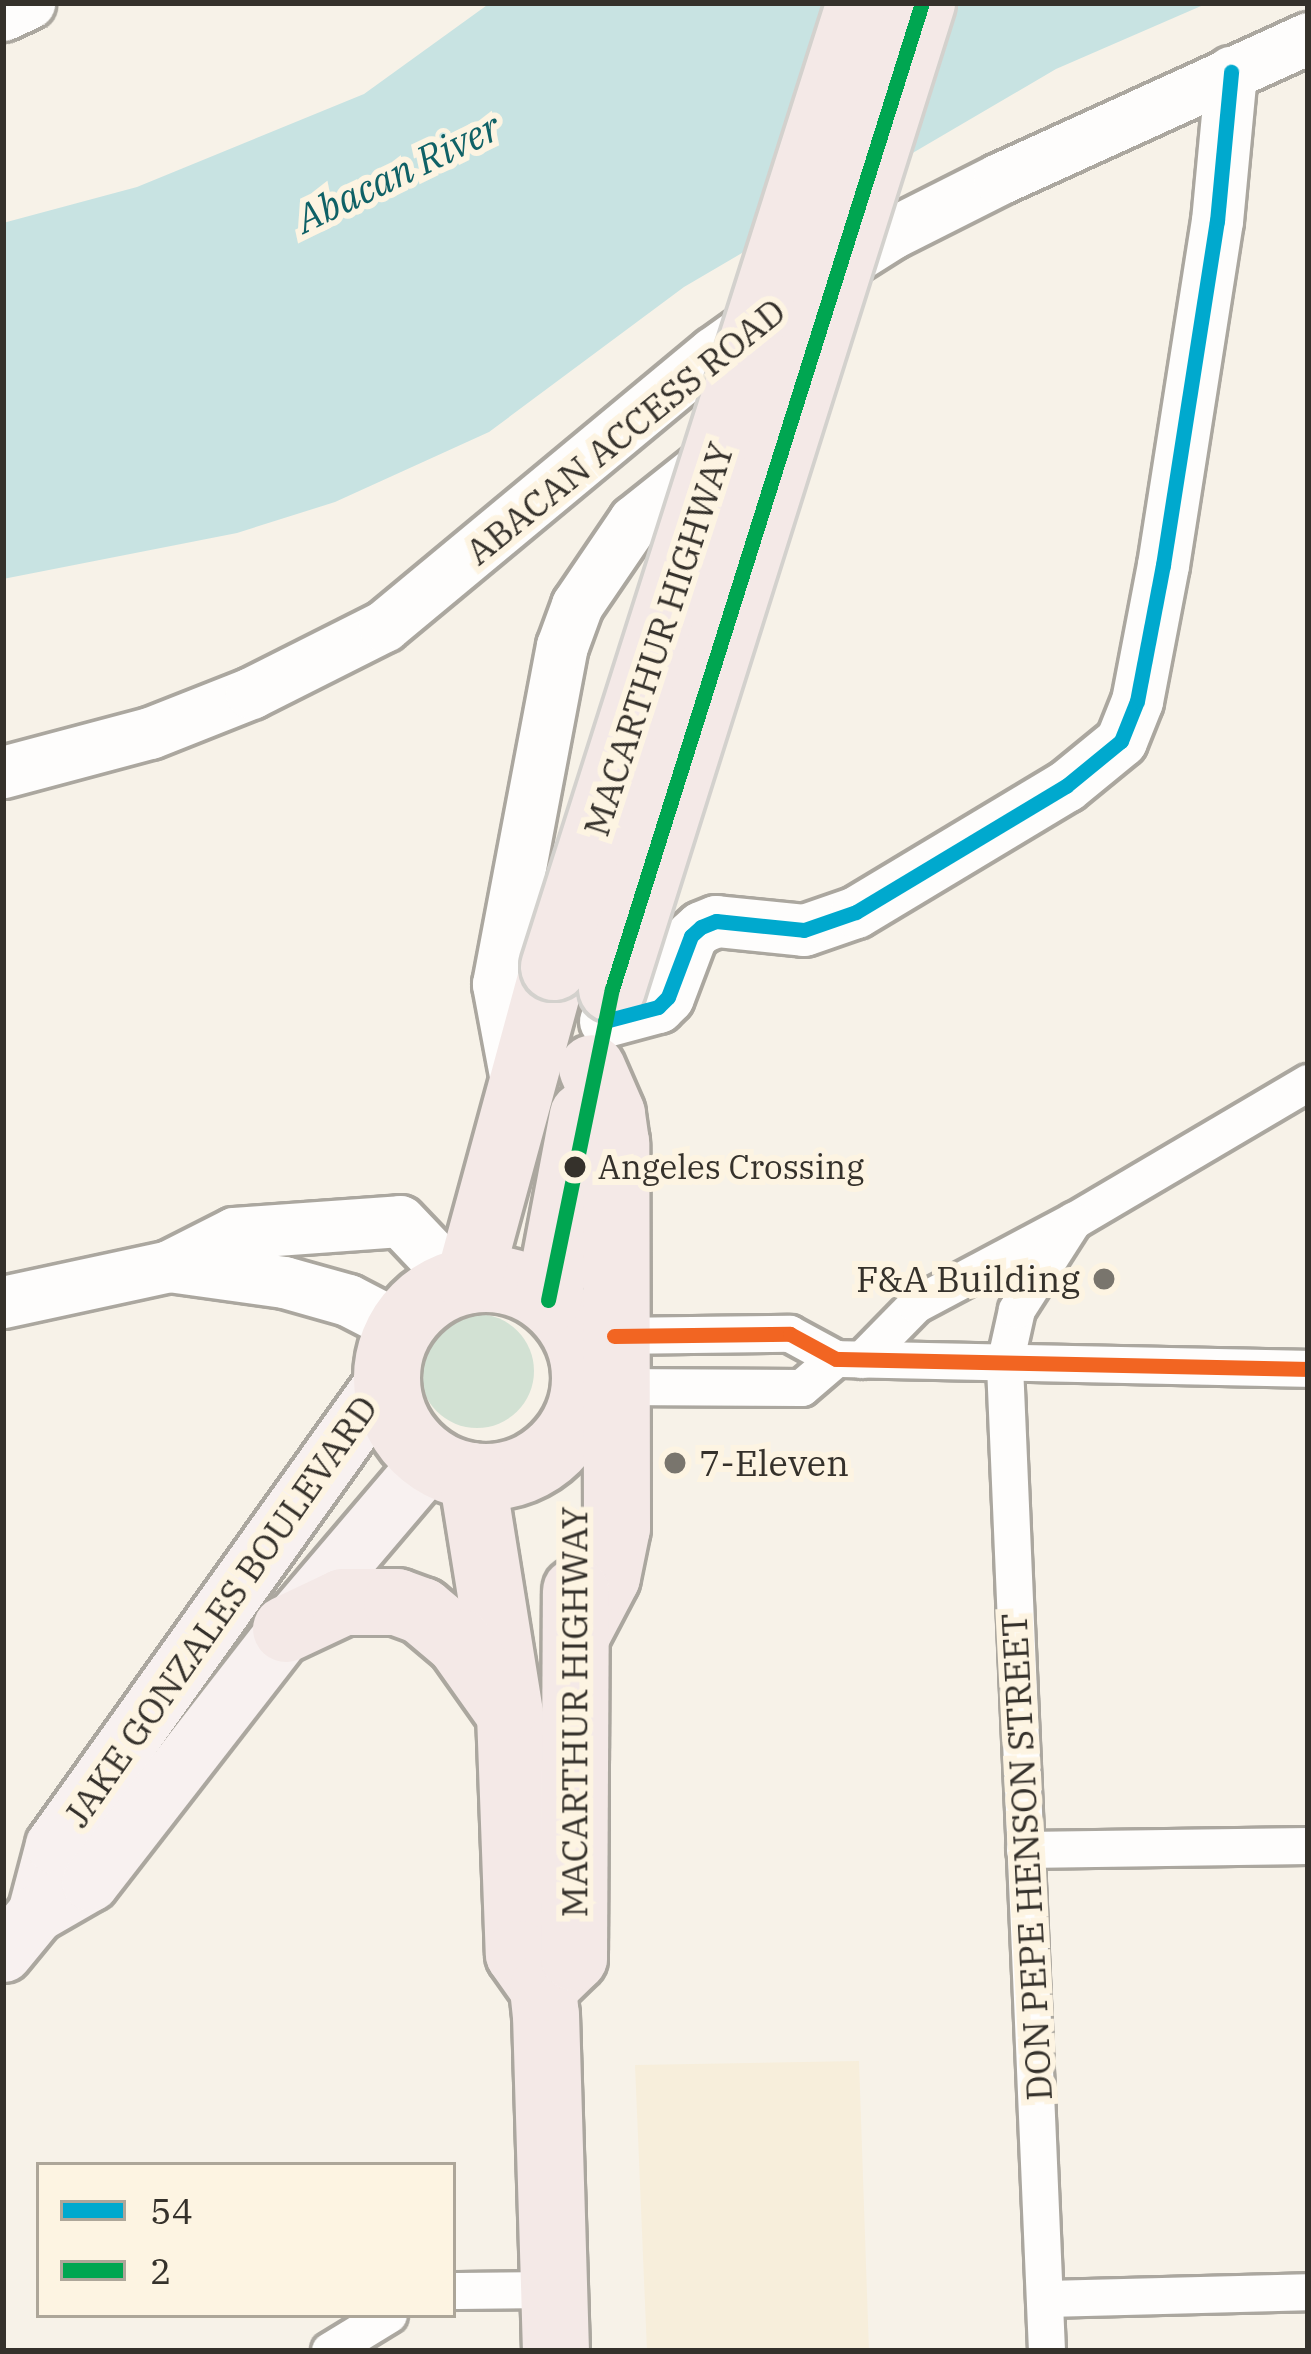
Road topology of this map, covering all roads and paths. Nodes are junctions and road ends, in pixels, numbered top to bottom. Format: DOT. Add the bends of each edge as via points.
graph roads {
  1 [pos="29,3"];
  2 [pos="860,3"];
  3 [pos="922,3"];
  4 [pos="3,15"];
  5 [pos="1308,38"];
  6 [pos="1231,72"];
  7 [pos="892,233"];
  8 [pos="713,353"];
  9 [pos="740,432"];
  10 [pos="3,772"];
  11 [pos="591,1011"];
  12 [pos="1308,1083"];
  13 [pos="518,1091"];
  14 [pos="1074,1221"];
  15 [pos="169,1266"];
  16 [pos="464,1281"];
  17 [pos="548,1300"];
  18 [pos="3,1302"];
  19 [pos="393,1353"];
  20 [pos="849,1359"];
  21 [pos="1005,1364"];
  22 [pos="1308,1369"];
  23 [pos="601,1382"];
  24 [pos="451,1468"];
  25 [pos="286,1629"];
  26 [pos="510,1714"];
  27 [pos="1308,1846"];
  28 [pos="1024,1850"];
  29 [pos="20,1933"];
  30 [pos="543,1988"];
  31 [pos="456,2292"];
  32 [pos="1308,2293"];
  33 [pos="1046,2299"];
  34 [pos="384,2318"];
  35 [pos="555,2321"];
  36 [pos="331,2351"];
  37 [pos="1047,2351"];
  1 -- 4 [label="street"];
  2 -- 11 [label="highway, MACARTHUR HIGHWAY, bridge"];
  3 -- 11 [label="highway, MACARTHUR HIGHWAY, bridge"];
  5 -- 6 [label="street, ABACAN ACCESS ROAD"];
  6 -- 7 [label="street, ABACAN ACCESS ROAD"];
  6 -- 11 [label="street" via="1217,221 1163,565 1137,701 1120,741 1066,786 856,912 804,930 716,921 691,936 658,1007"];
  7 -- 8 [label="street, ABACAN ACCESS ROAD"];
  7 -- 9 [label="street" via="827,328"];
  8 -- 9 [label="street" via="742,395"];
  8 -- 10 [label="street, ABACAN ACCESS ROAD" via="384,626 150,734"];
  9 -- 13 [label="street" via="634,521 577,605 562,646 497,984"];
  11 -- 13 [label="highway, MACARTHUR HIGHWAY"];
  11 -- 17 [label="highway, MACARTHUR HIGHWAY"];
  11 -- 23 [label="highway" via="616,1143"];
  12 -- 14 [label="street"];
  13 -- 16 [label="highway, MACARTHUR HIGHWAY"];
  14 -- 20 [label="street" via="916,1305"];
  14 -- 21 [label="street, DON PEPE HENSON STREET" via="1017,1310"];
  15 -- 16 [label="street" via="234,1233 400,1221"];
  15 -- 18 [label="street"];
  15 -- 19 [label="street" via="348,1300"];
  16 -- 17 [label="highway" via="497,1279"];
  16 -- 19 [label="highway" via="435,1292"];
  17 -- 23 [label="highway" via="580,1344 583,1398"];
  19 -- 24 [label="highway" via="398,1425"];
  19 -- 29 [label="main road, JAKE GONZALES BOULEVARD" via="54,1845"];
  20 -- 21 [label="street"];
  20 -- 23 [label="street" via="802,1388"];
  20 -- 23 [label="street" via="790,1334"];
  21 -- 22 [label="street"];
  21 -- 28 [label="street, DON PEPE HENSON STREET"];
  23 -- 24 [label="highway" via="556,1448 532,1466 503,1476"];
  23 -- 30 [label="highway, MACARTHUR HIGHWAY" via="577,1634 574,1958"];
  24 -- 25 [label="main road, JAKE GONZALES BOULEVARD"];
  24 -- 26 [label="highway, MACARTHUR HIGHWAY"];
  25 -- 26 [label="highway" via="343,1602 383,1600 422,1611 459,1642"];
  25 -- 29 [label="main road, JAKE GONZALES BOULEVARD" via="90,1882"];
  26 -- 30 [label="highway, MACARTHUR HIGHWAY" via="519,1954"];
  27 -- 28 [label="street"];
  28 -- 33 [label="street, DON PEPE HENSON STREET"];
  30 -- 35 [label="highway, MACARTHUR HIGHWAY"];
  31 -- 35 [label="street"];
  32 -- 33 [label="street"];
  33 -- 37 [label="street, DON PEPE HENSON STREET"];
  34 -- 36 [label="street"];
}
